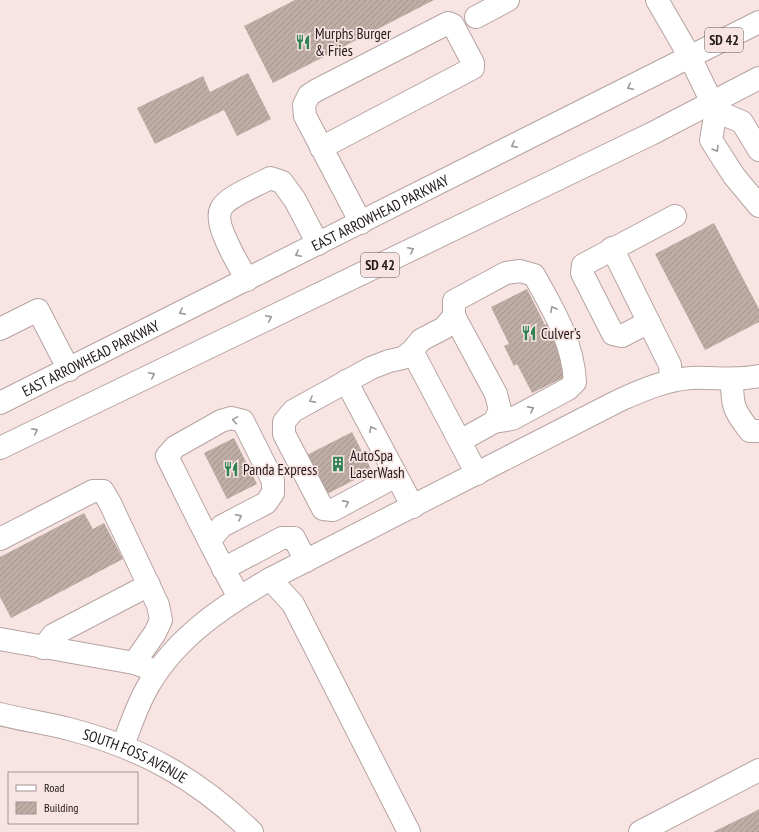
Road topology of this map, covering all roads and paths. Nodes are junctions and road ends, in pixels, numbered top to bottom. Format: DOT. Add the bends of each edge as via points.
graph roads {
  1 [pos="508,0"];
  2 [pos="657,0"];
  3 [pos="476,16"];
  4 [pos="759,22"];
  5 [pos="690,58"];
  6 [pos="759,78"];
  7 [pos="714,107"];
  8 [pos="321,148"];
  9 [pos="759,150"];
  10 [pos="759,206"];
  11 [pos="675,216"];
  12 [pos="361,223"];
  13 [pos="318,244"];
  14 [pos="612,248"];
  15 [pos="246,280"];
  16 [pos="454,316"];
  17 [pos="649,322"];
  18 [pos="0,329"];
  19 [pos="412,351"];
  20 [pos="69,370"];
  21 [pos="759,376"];
  22 [pos="732,379"];
  23 [pos="346,381"];
  24 [pos="671,381"];
  25 [pos="0,403"];
  26 [pos="494,422"];
  27 [pos="759,431"];
  28 [pos="460,441"];
  29 [pos="0,448"];
  30 [pos="477,474"];
  31 [pos="396,476"];
  32 [pos="413,506"];
  33 [pos="0,539"];
  34 [pos="209,541"];
  35 [pos="306,561"];
  36 [pos="223,569"];
  37 [pos="270,579"];
  38 [pos="149,585"];
  39 [pos="239,597"];
  40 [pos="0,639"];
  41 [pos="44,648"];
  42 [pos="134,663"];
  43 [pos="158,671"];
  44 [pos="0,714"];
  45 [pos="123,745"];
  46 [pos="759,770"];
  47 [pos="252,832"];
  48 [pos="409,832"];
  49 [pos="640,832"];
  1 -- 3 [label="main road"];
  2 -- 5 [label="main road"];
  4 -- 5 [label="main road, EAST ARROWHEAD PARKWAY / SD 42"];
  5 -- 7 [label="main road"];
  5 -- 12 [label="main road, EAST ARROWHEAD PARKWAY / SD 42, one-way"];
  6 -- 7 [label="main road, SD 42"];
  7 -- 9 [label="main road" via="742,122"];
  7 -- 10 [label="main road, one-way" via="711,140 734,176"];
  29 -- 7 [label="main road, SD 42, one-way"];
  8 -- 8 [label="main road" via="305,116 304,106 309,95 448,23 453,25 473,63 473,68"];
  8 -- 12 [label="main road"];
  11 -- 14 [label="main road"];
  12 -- 13 [label="main road, EAST ARROWHEAD PARKWAY / SD 42"];
  13 -- 15 [label="main road, EAST ARROWHEAD PARKWAY / SD 42, one-way"];
  13 -- 15 [label="main road" via="295,200 282,182 270,178 228,200 220,209 219,221"];
  14 -- 17 [label="main road"];
  14 -- 17 [label="main road" via="583,265 582,273 613,334 622,336"];
  15 -- 20 [label="main road, EAST ARROWHEAD PARKWAY / SD 42, one-way"];
  16 -- 19 [label="main road" via="444,328 421,340"];
  16 -- 26 [label="main road" via="496,394 500,410"];
  26 -- 16 [label="main road, one-way" via="512,419 568,389 575,382 575,367 560,321 534,275 520,270 506,273 454,302"];
  17 -- 24 [label="main road" via="670,365"];
  18 -- 20 [label="main road" via="38,310"];
  19 -- 23 [label="main road" via="403,358 370,368"];
  19 -- 28 [label="main road"];
  20 -- 25 [label="main road, EAST ARROWHEAD PARKWAY / SD 42"];
  21 -- 22 [label="main road"];
  22 -- 24 [label="main road" via="690,378"];
  22 -- 27 [label="main road" via="732,402 738,417 750,431"];
  31 -- 23 [label="main road, one-way"];
  23 -- 31 [label="main road, one-way" via="293,411 284,422 284,434 323,509 333,510"];
  24 -- 30 [label="main road" via="620,400"];
  26 -- 28 [label="main road"];
  28 -- 30 [label="main road"];
  30 -- 32 [label="main road"];
  31 -- 32 [label="main road"];
  32 -- 35 [label="main road"];
  33 -- 38 [label="main road" via="93,491 103,491"];
  34 -- 34 [label="main road, one-way" via="222,526 266,503 273,494 273,481 243,421 231,418 175,446 167,456"];
  34 -- 36 [label="main road"];
  35 -- 36 [label="main road" via="294,538 282,538"];
  35 -- 37 [label="main road"];
  36 -- 39 [label="main road"];
  37 -- 39 [label="main road"];
  37 -- 48 [label="main road" via="293,604"];
  38 -- 41 [label="main road" via="53,635"];
  38 -- 42 [label="main road" via="158,605 161,620"];
  39 -- 43 [label="main road" via="199,626"];
  40 -- 41 [label="main road"];
  41 -- 42 [label="main road"];
  42 -- 43 [label="main road"];
  43 -- 45 [label="main road" via="149,684"];
  44 -- 45 [label="main road, SOUTH FOSS AVENUE" via="67,728"];
  45 -- 47 [label="main road, SOUTH FOSS AVENUE" via="184,776 209,793"];
  46 -- 49 [label="main road"];
}
